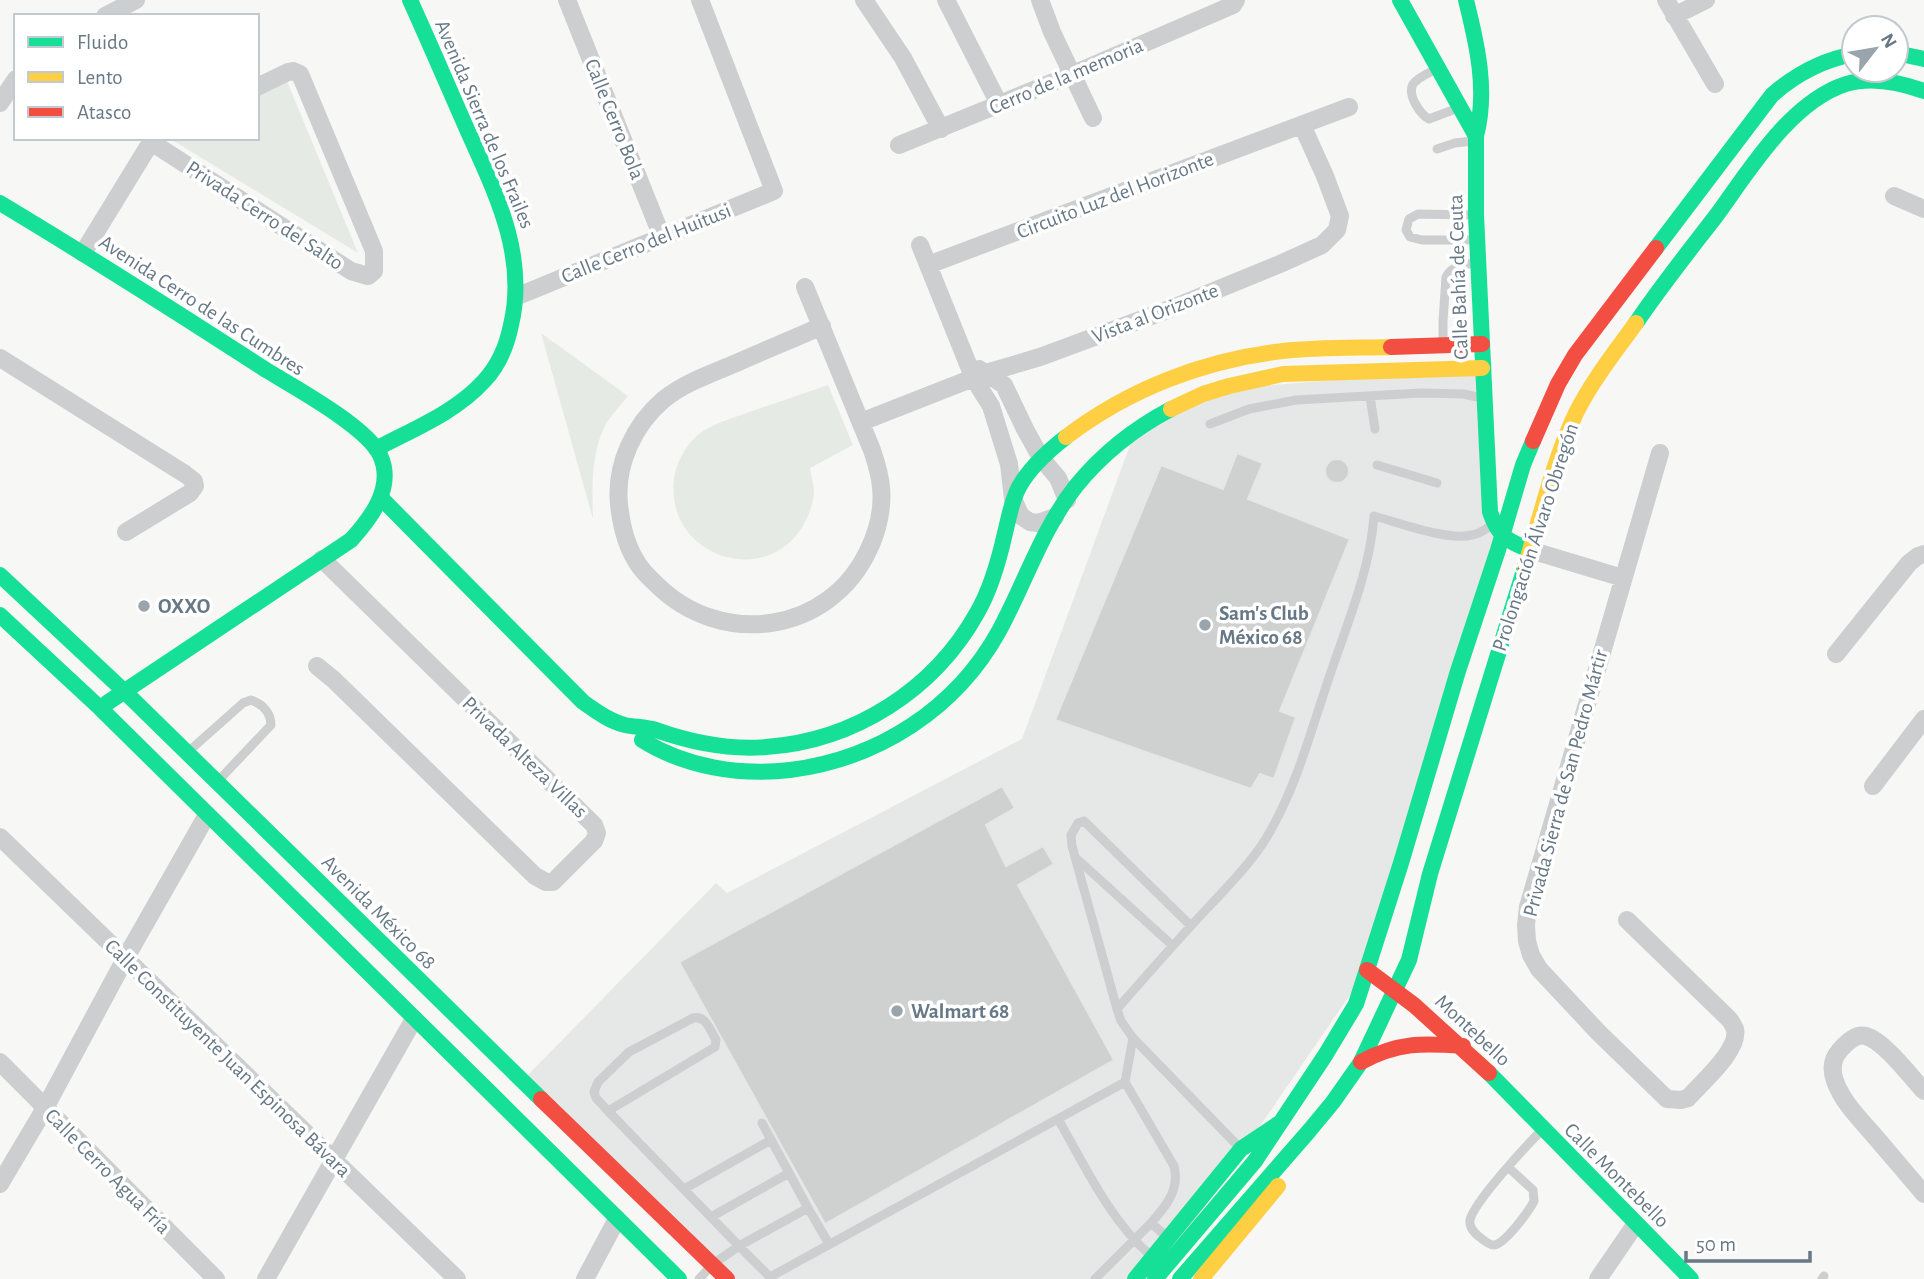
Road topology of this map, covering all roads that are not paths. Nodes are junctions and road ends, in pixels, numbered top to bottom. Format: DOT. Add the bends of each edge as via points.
graph roads {
  1 [pos="136,0"];
  2 [pos="410,0"];
  3 [pos="567,0"];
  4 [pos="700,0"];
  5 [pos="864,0"];
  6 [pos="946,0"];
  7 [pos="1040,0"];
  8 [pos="1400,0"];
  9 [pos="1466,0"];
  10 [pos="1706,0"];
  11 [pos="1234,2"];
  12 [pos="1670,8"];
  13 [pos="109,14"];
  14 [pos="1840,57"];
  15 [pos="1440,68"];
  16 [pos="1073,74"];
  17 [pos="14,82"];
  18 [pos="1715,84"];
  19 [pos="259,86"];
  20 [pos="1924,91"];
  21 [pos="0,103"];
  22 [pos="999,104"];
  23 [pos="1349,107"];
  24 [pos="1461,107"];
  25 [pos="1093,118"];
  26 [pos="1303,125"];
  27 [pos="941,129"];
  28 [pos="1476,139"];
  29 [pos="154,140"];
  30 [pos="899,145"];
  31 [pos="1437,149"];
  32 [pos="1894,196"];
  33 [pos="0,203"];
  34 [pos="1924,209"];
  35 [pos="1476,215"];
  36 [pos="662,237"];
  37 [pos="1478,240"];
  38 [pos="920,245"];
  39 [pos="83,253"];
  40 [pos="1478,263"];
  41 [pos="928,265"];
  42 [pos="806,287"];
  43 [pos="518,296"];
  44 [pos="822,326"];
  45 [pos="1482,344"];
  46 [pos="1444,345"];
  47 [pos="0,358"];
  48 [pos="1482,368"];
  49 [pos="980,376"];
  50 [pos="1370,397"];
  51 [pos="1483,398"];
  52 [pos="861,422"];
  53 [pos="1210,424"];
  54 [pos="1376,429"];
  55 [pos="376,449"];
  56 [pos="1660,453"];
  57 [pos="1041,458"];
  58 [pos="1377,465"];
  59 [pos="1437,483"];
  60 [pos="381,498"];
  61 [pos="1013,499"];
  62 [pos="1066,500"];
  63 [pos="1055,517"];
  64 [pos="1497,531"];
  65 [pos="126,532"];
  66 [pos="1530,550"];
  67 [pos="1924,554"];
  68 [pos="322,559"];
  69 [pos="0,575"];
  70 [pos="1623,578"];
  71 [pos="0,615"];
  72 [pos="1836,654"];
  73 [pos="317,666"];
  74 [pos="124,691"];
  75 [pos="100,708"];
  76 [pos="1924,719"];
  77 [pos="629,726"];
  78 [pos="187,752"];
  79 [pos="217,782"];
  80 [pos="1873,786"];
  81 [pos="207,815"];
  82 [pos="0,837"];
  83 [pos="1075,857"];
  84 [pos="1627,920"];
  85 [pos="1191,926"];
  86 [pos="1173,946"];
  87 [pos="125,959"];
  88 [pos="1367,970"];
  89 [pos="1396,989"];
  90 [pos="1117,1009"];
  91 [pos="414,1019"];
  92 [pos="1133,1038"];
  93 [pos="1462,1046"];
  94 [pos="0,1062"];
  95 [pos="1361,1062"];
  96 [pos="1125,1082"];
  97 [pos="1924,1091"];
  98 [pos="45,1108"];
  99 [pos="608,1111"];
  100 [pos="1058,1119"];
  101 [pos="762,1123"];
  102 [pos="1278,1124"];
  103 [pos="1542,1129"];
  104 [pos="1309,1131"];
  105 [pos="771,1140"];
  106 [pos="1241,1149"];
  107 [pos="334,1158"];
  108 [pos="1255,1161"];
  109 [pos="1508,1167"];
  110 [pos="789,1173"];
  111 [pos="0,1184"];
  112 [pos="684,1189"];
  113 [pos="1924,1194"];
  114 [pos="808,1208"];
  115 [pos="711,1217"];
  116 [pos="617,1219"];
  117 [pos="1152,1223"];
  118 [pos="1635,1225"];
  119 [pos="1168,1238"];
  120 [pos="1133,1240"];
  121 [pos="830,1244"];
  122 [pos="738,1246"];
  123 [pos="1152,1257"];
  124 [pos="713,1264"];
  125 [pos="1208,1277"];
  126 [pos="771,1278"];
  127 [pos="216,1279"];
  128 [pos="267,1279"];
  129 [pos="457,1279"];
  130 [pos="585,1279"];
  131 [pos="679,1279"];
  132 [pos="699,1279"];
  133 [pos="727,1279"];
  134 [pos="1095,1279"];
  135 [pos="1135,1279"];
  136 [pos="1155,1279"];
  137 [pos="1180,1279"];
  138 [pos="1598,1279"];
  139 [pos="1691,1279"];
  1 -- 13 [label="street"];
  2 -- 43 [label="main road, Avenida Sierra de los Frailes" via="505,218 516,259"];
  3 -- 36 [label="street, Calle Cerro Bola"];
  4 -- 36 [label="street, Calle Cerro del Huitusi" via="774,191"];
  5 -- 27 [label="street" via="903,58"];
  6 -- 22 [label="street"];
  7 -- 16 [label="street"];
  8 -- 15 [label="main road, Calle Bahía de Ceuta"];
  9 -- 28 [label="main road" via="1481,91"];
  10 -- 12 [label="street"];
  11 -- 16 [label="street, Cerro de la memoria"];
  12 -- 18 [label="street"];
  14 -- 64 [label="main road, Prolongación Álvaro Obregón" via="1814,65 1772,95 1575,355 1542,418"];
  15 -- 24 [label="main road, Calle Bahía de Ceuta"];
  15 -- 24 [label="lane" via="1412,86 1419,109 1429,119"];
  16 -- 22 [label="street, Cerro de la memoria"];
  16 -- 25 [label="street"];
  17 -- 21 [label="street"];
  19 -- 29 [label="street, Privada Cerro del Salto" via="288,72 300,74 374,251 372,274 351,271"];
  20 -- 66 [label="main road, Prolongación Álvaro Obregón" via="1890,82 1848,84 1824,94 1792,119 1656,293 1585,396 1556,466"];
  22 -- 27 [label="street, Cerro de la memoria"];
  23 -- 26 [label="street, Circuito Luz del Horizonte"];
  24 -- 28 [label="main road, Calle Bahía de Ceuta"];
  26 -- 41 [label="street, Circuito Luz del Horizonte"];
  26 -- 49 [label="street, Vista al Orizonte" via="1340,216 1337,230 1322,245 1170,309"];
  27 -- 30 [label="street, Cerro de la memoria"];
  28 -- 31 [label="lane"];
  28 -- 35 [label="main road, Calle Bahía de Ceuta"];
  29 -- 39 [label="street, Privada Cerro del Salto"];
  32 -- 34 [label="street"];
  33 -- 39 [label="main road, Avenida Cerro de las Cumbres"];
  35 -- 37 [label="main road, Calle Bahía de Ceuta"];
  35 -- 37 [label="lane" via="1418,214 1409,219 1406,230 1410,237 1422,240"];
  36 -- 43 [label="street, Calle Cerro del Huitusi"];
  37 -- 40 [label="main road, Calle Bahía de Ceuta"];
  38 -- 41 [label="street"];
  39 -- 55 [label="main road, Avenida Cerro de las Cumbres" via="357,429"];
  40 -- 45 [label="main road, Calle Bahía de Ceuta"];
  40 -- 46 [label="lane" via="1448,272"];
  41 -- 49 [label="street" via="966,360"];
  42 -- 44 [label="street"];
  43 -- 55 [label="main road, Avenida Sierra de los Frailes" via="504,348 483,382 465,398"];
  44 -- 52 [label="street"];
  44 -- 52 [label="street" via="686,384 641,425 622,465 618,496 624,532 636,561 666,594 715,619 772,624 820,606 857,570 878,521 880,479"];
  45 -- 46 [label="main road"];
  45 -- 48 [label="main road, Calle Bahía de Ceuta"];
  46 -- 57 [label="main road" via="1283,351 1210,366 1117,404"];
  47 -- 65 [label="street" via="194,481 190,493"];
  48 -- 51 [label="main road, Calle Bahía de Ceuta"];
  48 -- 62 [label="main road" via="1283,374 1211,390 1136,429 1090,470"];
  49 -- 52 [label="street, Vista al Orizonte"];
  49 -- 57 [label="street" via="1004,385"];
  49 -- 61 [label="street" via="1009,464"];
  50 -- 51 [label="lane" via="1432,393"];
  50 -- 53 [label="lane" via="1297,400 1250,409"];
  50 -- 54 [label="lane"];
  51 -- 64 [label="main road, Calle Bahía de Ceuta" via="1488,493"];
  55 -- 60 [label="main road" via="382,460"];
  56 -- 70 [label="street, Privada Sierra de San Pedro Mártir"];
  57 -- 61 [label="main road"];
  57 -- 62 [label="street" via="1058,478"];
  58 -- 59 [label="lane"];
  60 -- 68 [label="main road" via="356,535"];
  60 -- 77 [label="main road" via="583,702 601,716"];
  61 -- 63 [label="street" via="1030,523"];
  61 -- 77 [label="main road" via="991,582 961,642 921,684 869,718 835,735 758,748 707,744"];
  62 -- 63 [label="main road"];
  63 -- 77 [label="main road" via="997,634 970,674 945,701 883,743 823,766 765,772 686,761 643,742"];
  64 -- 66 [label="main road"];
  64 -- 85 [label="lane" via="1460,537 1374,516 1358,592 1289,794 1271,831"];
  64 -- 88 [label="main road, Prolongación Álvaro Obregón" via="1498,550"];
  66 -- 70 [label="street"];
  66 -- 89 [label="main road, Prolongación Álvaro Obregón" via="1430,874 1414,944"];
  67 -- 72 [label="street" via="1909,563"];
  68 -- 73 [label="street, Privada Alteza Villas" via="594,825 594,841 553,882 535,876"];
  68 -- 74 [label="main road"];
  69 -- 74 [label="main road, Avenida México 68"];
  70 -- 84 [label="street, Privada Sierra de San Pedro Mártir" via="1528,906 1527,941 1539,969 1599,1033 1667,1099 1688,1098 1732,1049 1735,1028"];
  71 -- 75 [label="main road"];
  74 -- 75 [label="main road"];
  74 -- 78 [label="main road, Avenida México 68"];
  75 -- 81 [label="main road"];
  76 -- 80 [label="street"];
  78 -- 79 [label="main road, Avenida México 68"];
  78 -- 79 [label="lane" via="243,703 260,704 271,725"];
  79 -- 124 [label="main road, Avenida México 68"];
  81 -- 87 [label="street"];
  81 -- 91 [label="main road"];
  82 -- 87 [label="street, Calle Constituyente Juan Espinosa Bávara"];
  83 -- 85 [label="lane" via="1071,835 1083,821"];
  83 -- 86 [label="lane"];
  83 -- 90 [label="lane"];
  85 -- 86 [label="lane"];
  86 -- 90 [label="lane"];
  87 -- 98 [label="street"];
  87 -- 107 [label="street, Calle Constituyente Juan Espinosa Bávara"];
  88 -- 89 [label="main road, Montebello"];
  88 -- 102 [label="main road, Prolongación Álvaro Obregón" via="1356,1004"];
  89 -- 93 [label="main road, Montebello"];
  89 -- 95 [label="main road, Prolongación Álvaro Obregón"];
  90 -- 92 [label="lane"];
  91 -- 107 [label="street"];
  91 -- 116 [label="main road"];
  92 -- 96 [label="lane"];
  92 -- 106 [label="lane"];
  93 -- 95 [label="main road" via="1390,1048"];
  93 -- 103 [label="main road, Montebello"];
  94 -- 98 [label="street, Calle Cerro Agua Fría"];
  95 -- 104 [label="main road, Prolongación Álvaro Obregón"];
  96 -- 100 [label="lane"];
  96 -- 117 [label="lane" via="1176,1174 1171,1198"];
  97 -- 113 [label="street" via="1893,1056 1865,1035 1846,1043 1832,1066 1846,1102"];
  98 -- 111 [label="street"];
  98 -- 127 [label="street, Calle Cerro Agua Fría"];
  99 -- 99 [label="lane" via="715,1047 716,1040 704,1020 697,1016 629,1052 595,1087 596,1098"];
  99 -- 112 [label="lane"];
  100 -- 120 [label="lane" via="1114,1216"];
  100 -- 121 [label="lane"];
  101 -- 105 [label="lane"];
  102 -- 106 [label="main road, Prolongación Álvaro Obregón"];
  102 -- 108 [label="main road, Prolongación Álvaro Obregón"];
  103 -- 109 [label="lane"];
  103 -- 118 [label="main road, Calle Montebello"];
  104 -- 125 [label="main road, Prolongación Álvaro Obregón" via="1283,1179"];
  104 -- 137 [label="main road, Prolongación Álvaro Obregón"];
  105 -- 110 [label="lane"];
  105 -- 112 [label="lane"];
  106 -- 108 [label="lane"];
  106 -- 119 [label="main road, Prolongación Álvaro Obregón"];
  107 -- 128 [label="street"];
  107 -- 129 [label="street, Calle Constituyente Juan Espinosa Bávara"];
  108 -- 136 [label="main road, Prolongación Álvaro Obregón"];
  109 -- 109 [label="lane" via="1471,1219 1472,1229 1492,1245 1501,1242 1534,1201 1533,1190"];
  110 -- 114 [label="lane"];
  110 -- 115 [label="lane"];
  112 -- 115 [label="lane"];
  114 -- 121 [label="lane"];
  114 -- 122 [label="lane"];
  115 -- 122 [label="lane"];
  116 -- 130 [label="street"];
  116 -- 131 [label="main road"];
  117 -- 119 [label="lane"];
  117 -- 120 [label="lane"];
  118 -- 138 [label="street"];
  118 -- 139 [label="main road, Calle Montebello"];
  119 -- 123 [label="main road, Prolongación Álvaro Obregón"];
  120 -- 123 [label="lane"];
  120 -- 134 [label="lane"];
  121 -- 126 [label="lane"];
  122 -- 124 [label="lane"];
  122 -- 126 [label="lane"];
  123 -- 135 [label="main road, Prolongación Álvaro Obregón"];
  124 -- 132 [label="lane"];
  124 -- 133 [label="main road, Avenida México 68"];
}
